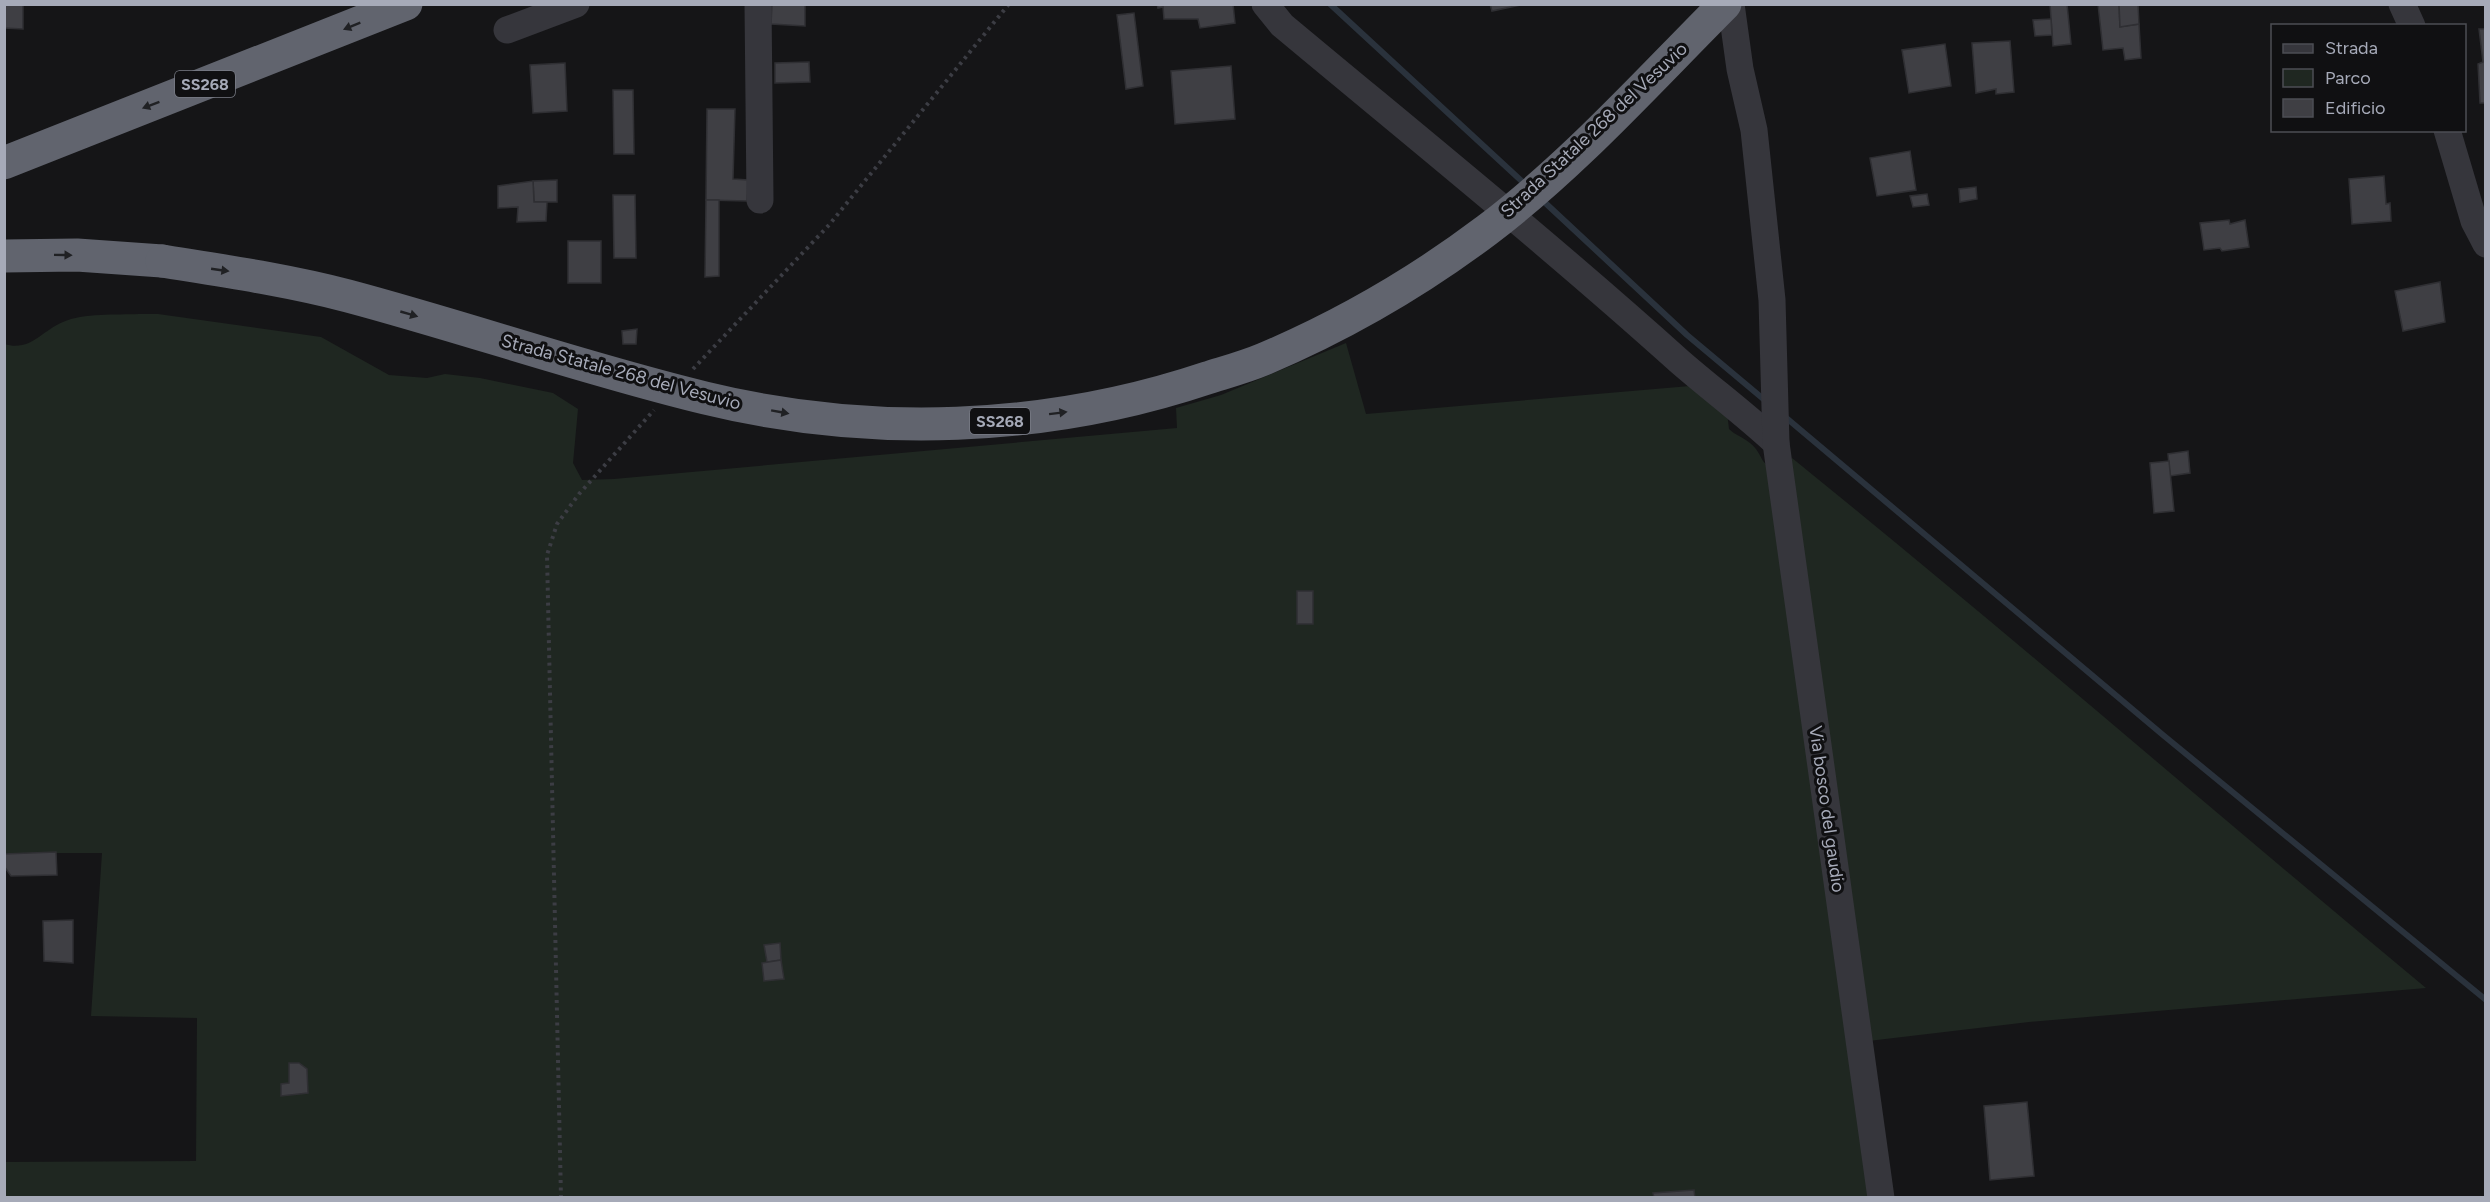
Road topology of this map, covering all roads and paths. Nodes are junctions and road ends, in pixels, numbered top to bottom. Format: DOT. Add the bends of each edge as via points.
graph roads {
  1 [pos="406,4"];
  2 [pos="576,4"];
  3 [pos="758,4"];
  4 [pos="1009,4"];
  5 [pos="1265,4"];
  6 [pos="1725,4"];
  7 [pos="1731,4"];
  8 [pos="2402,4"];
  9 [pos="2411,24"];
  10 [pos="507,30"];
  11 [pos="2448,132"];
  12 [pos="4,163"];
  13 [pos="760,200"];
  14 [pos="2486,244"];
  15 [pos="4,256"];
  16 [pos="688,374"];
  17 [pos="657,407"];
  18 [pos="1776,419"];
  19 [pos="561,1197"];
  20 [pos="1881,1197"];
  1 -- 12 [label="highway, SS268, one-way"];
  2 -- 10 [label="street"];
  3 -- 13 [label="street"];
  4 -- 16 [label="path" via="829,225"];
  5 -- 18 [label="street" via="1282,25 1541,240 1692,372 1754,422"];
  15 -- 6 [label="highway, Strada Statale 268 del Vesuvio / SS268, one-way, bridge" via="77,255 162,261 254,275 346,296 685,393 799,416 893,424 987,422 1080,411 1171,390 1260,360 1345,321 1413,282 1490,227 1562,166"];
  7 -- 18 [label="street, Via bosco del gaudio" via="1754,130 1772,300"];
  8 -- 9 [label="street"];
  11 -- 14 [label="street" via="2474,221"];
  17 -- 19 [label="path" via="579,494 557,524 547,555"];
  18 -- 20 [label="street, Via bosco del gaudio"];
}
